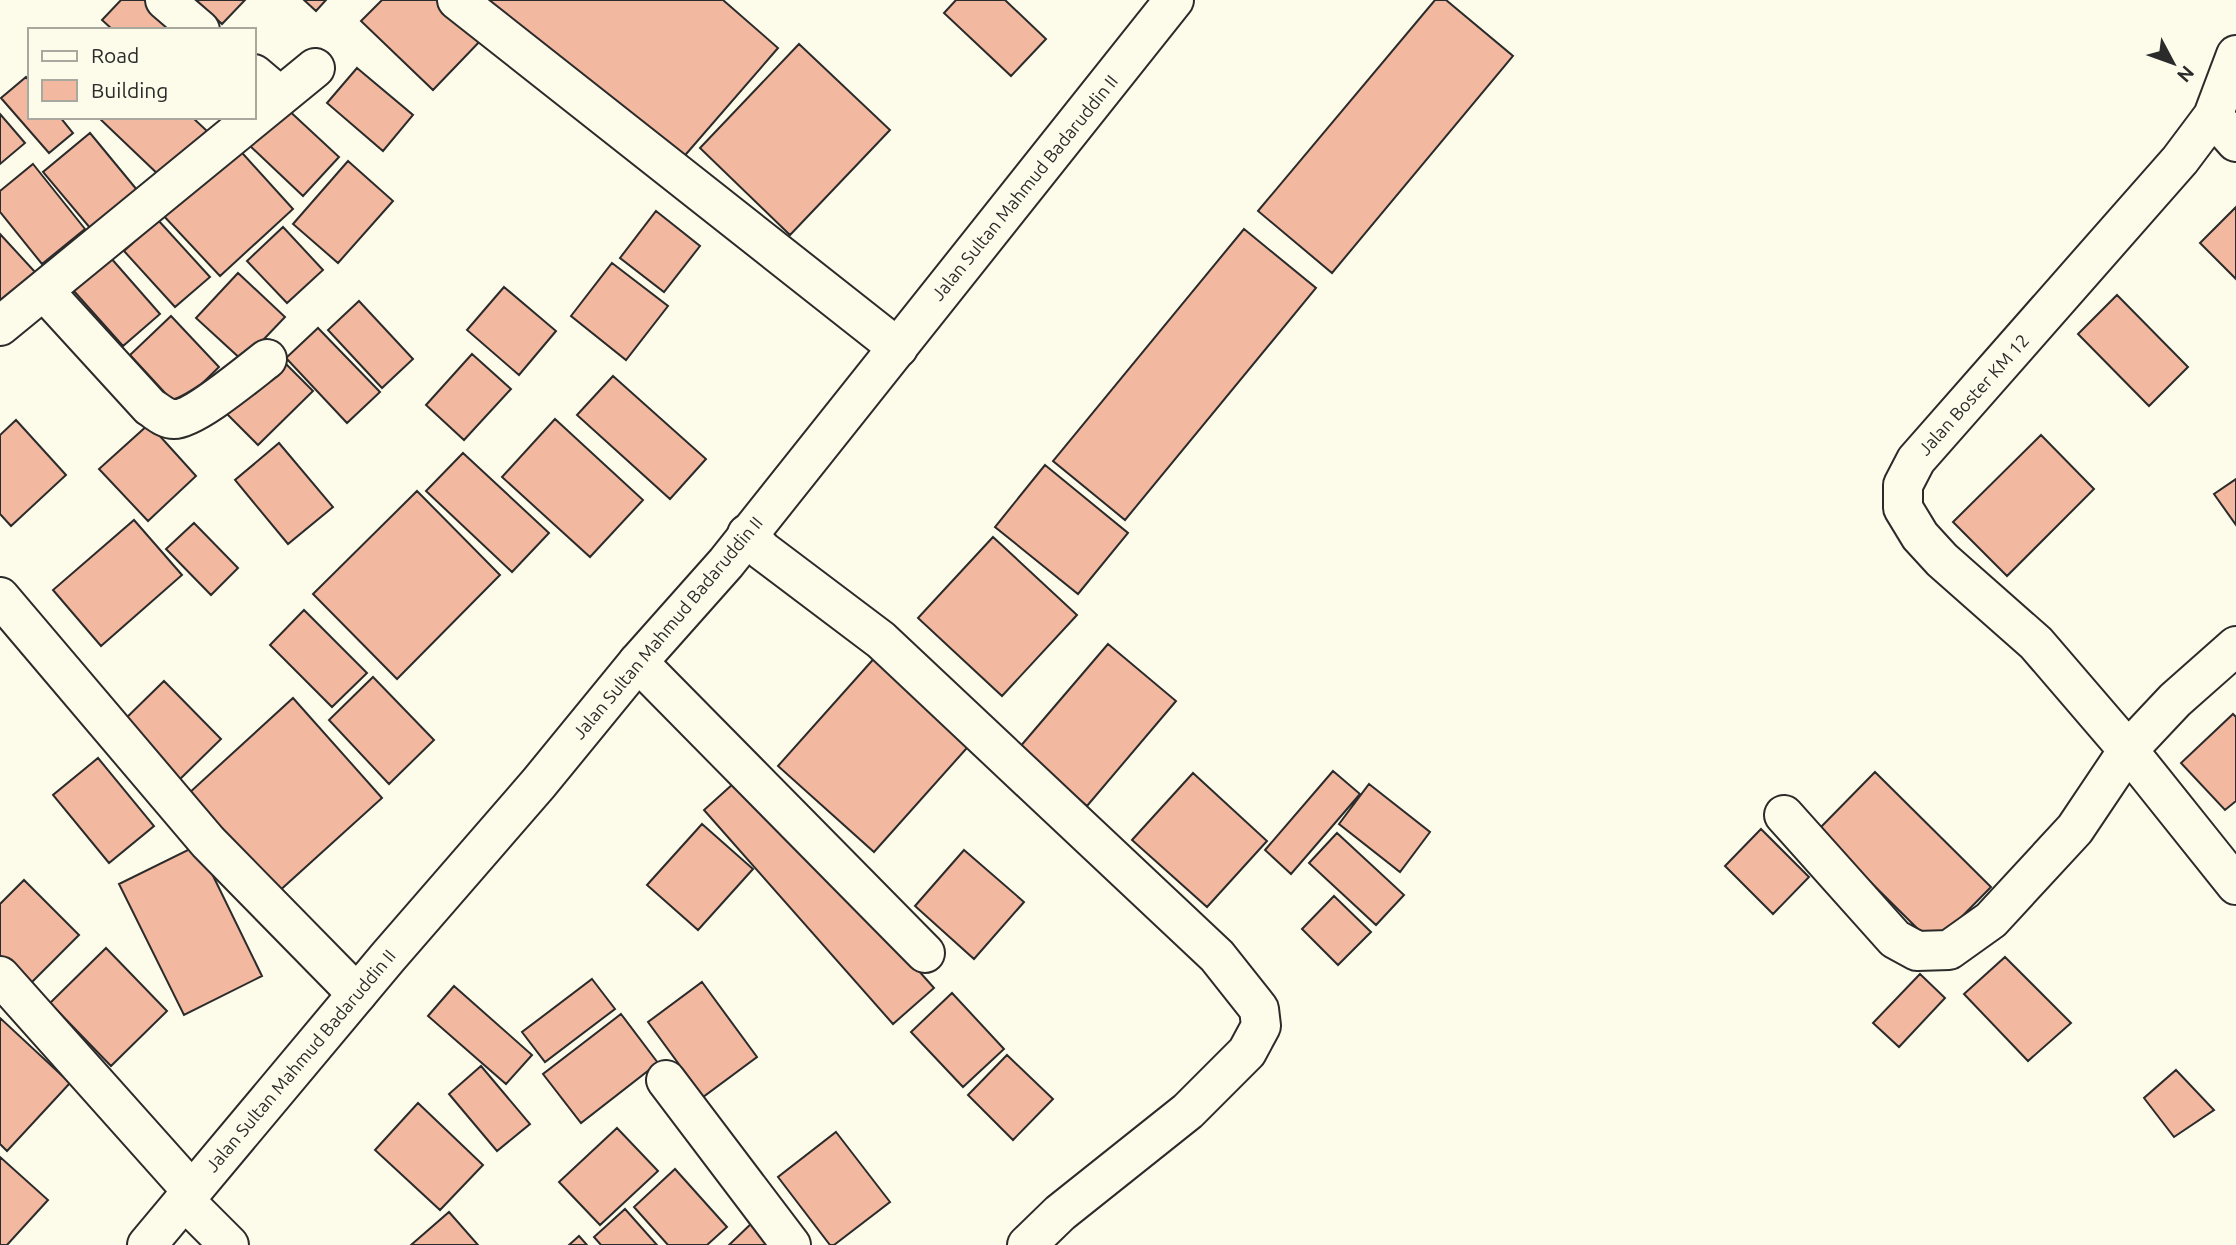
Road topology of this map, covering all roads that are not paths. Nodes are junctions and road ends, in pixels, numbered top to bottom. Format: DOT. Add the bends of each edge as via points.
graph roads {
  1 [pos="165,0"];
  2 [pos="457,0"];
  3 [pos="1174,0"];
  4 [pos="198,28"];
  5 [pos="2236,55"];
  6 [pos="315,68"];
  7 [pos="267,85"];
  8 [pos="230,119"];
  9 [pos="2224,129"];
  10 [pos="44,290"];
  11 [pos="0,326"];
  12 [pos="898,348"];
  13 [pos="267,359"];
  14 [pos="747,534"];
  15 [pos="0,597"];
  16 [pos="2236,646"];
  17 [pos="638,663"];
  18 [pos="2128,750"];
  19 [pos="1784,815"];
  20 [pos="2236,885"];
  21 [pos="925,953"];
  22 [pos="0,976"];
  23 [pos="357,994"];
  24 [pos="666,1080"];
  25 [pos="188,1195"];
  26 [pos="147,1245"];
  27 [pos="229,1245"];
  28 [pos="791,1245"];
  29 [pos="1027,1245"];
  1 -- 4 [label="main road"];
  2 -- 12 [label="main road"];
  3 -- 12 [label="main road, Jalan Sultan Mahmud Badaruddin II"];
  5 -- 9 [label="main road, Jalan Boster KM 12"];
  6 -- 7 [label="main road"];
  8 -- 10 [label="main road"];
  9 -- 18 [label="main road, Jalan Boster KM 12" via="2180,160 1916,460 1903,485 1903,508 1920,537 2036,642"];
  10 -- 11 [label="main road"];
  10 -- 13 [label="main road" via="150,407 167,418 178,419 199,409"];
  12 -- 14 [label="main road, Jalan Sultan Mahmud Badaruddin II"];
  14 -- 17 [label="main road, Jalan Sultan Mahmud Badaruddin II"];
  14 -- 29 [label="main road" via="881,640 1217,956 1259,1009 1261,1026 1247,1052 1188,1111"];
  15 -- 23 [label="main road" via="208,842"];
  16 -- 18 [label="main road"];
  17 -- 21 [label="main road"];
  17 -- 23 [label="main road, Jalan Sultan Mahmud Badaruddin II"];
  18 -- 19 [label="main road" via="2075,829 1991,920 1950,950 1917,951 1895,939"];
  18 -- 20 [label="main road, Jalan Boster KM 12"];
  22 -- 25 [label="main road"];
  23 -- 25 [label="main road, Jalan Sultan Mahmud Badaruddin II"];
  24 -- 28 [label="main road"];
  25 -- 26 [label="main road, Jalan Sultan Mahmud Badaruddin II"];
  25 -- 27 [label="main road"];
}
